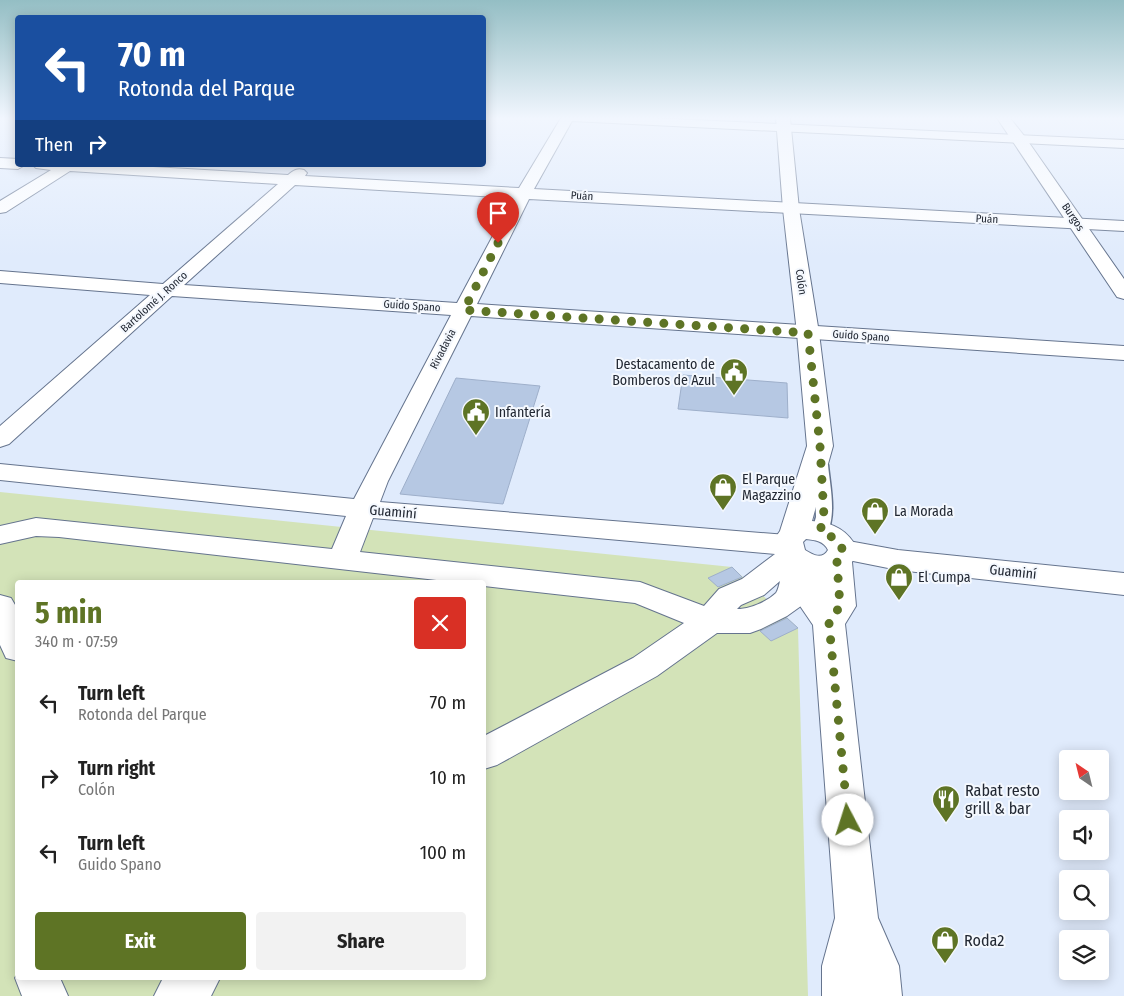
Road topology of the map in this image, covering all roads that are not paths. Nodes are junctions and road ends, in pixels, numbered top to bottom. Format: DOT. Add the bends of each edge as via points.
graph roads {
  1 [pos="540,164"];
  2 [pos="787,164"];
  3 [pos="1037,164"];
  4 [pos="67,167"];
  5 [pos="85,167"];
  6 [pos="306,167"];
  7 [pos="292,180"];
  8 [pos="524,193"];
  9 [pos="0,208"];
  10 [pos="791,209"];
  11 [pos="1078,224"];
  12 [pos="1124,226"];
  13 [pos="0,277"];
  14 [pos="168,290"];
  15 [pos="1124,292"];
  16 [pos="464,310"];
  17 [pos="808,333"];
  18 [pos="1124,353"];
  19 [pos="0,439"];
  20 [pos="0,472"];
  21 [pos="365,509"];
  22 [pos="0,535"];
  23 [pos="811,550"];
  24 [pos="342,559"];
  25 [pos="1124,584"];
  26 [pos="0,606"];
  27 [pos="710,621"];
  28 [pos="15,642"];
  29 [pos="486,753"];
  30 [pos="857,918"];
  31 [pos="39,980"];
  32 [pos="196,980"];
  33 [pos="45,996"];
  34 [pos="177,996"];
  35 [pos="845,996"];
  36 [pos="879,996"];
  1 -- 8 [label="street, Rivadavia"];
  2 -- 10 [label="street, Colón"];
  3 -- 11 [label="street, Burgos"];
  4 -- 9 [label="street"];
  5 -- 7 [label="street, Puán"];
  6 -- 7 [label="street, Bartolomé J. Ronco"];
  7 -- 8 [label="street, Puán"];
  7 -- 14 [label="street, Bartolomé J. Ronco"];
  8 -- 10 [label="street, Puán"];
  8 -- 16 [label="street, Rivadavia"];
  10 -- 11 [label="street, Puán"];
  10 -- 17 [label="street, Colón"];
  11 -- 12 [label="street, Puán"];
  11 -- 15 [label="street, Burgos"];
  13 -- 14 [label="street, Guido Spano"];
  14 -- 16 [label="street, Guido Spano"];
  14 -- 19 [label="street, Bartolomé J. Ronco"];
  16 -- 17 [label="street, Guido Spano"];
  16 -- 21 [label="street, Rivadavia" via="375,481"];
  17 -- 18 [label="street, Guido Spano"];
  17 -- 23 [label="street, Colón" via="820,446"];
  20 -- 21 [label="street, Guaminí"];
  21 -- 23 [label="street, Guaminí"];
  21 -- 24 [label="street, Rivadavia"];
  22 -- 24 [label="street" via="36,527 59,528"];
  23 -- 25 [label="street, Guaminí"];
  23 -- 27 [label="street, Colón" via="790,598 776,608 750,621"];
  23 -- 30 [label="street" via="814,603 829,623"];
  24 -- 27 [label="street" via="640,593"];
  26 -- 28 [label="street"];
  27 -- 29 [label="street" via="645,667"];
  30 -- 35 [label="street" via="844,966"];
  30 -- 36 [label="street" via="877,966"];
  31 -- 33 [label="street"];
  32 -- 34 [label="street"];
}
